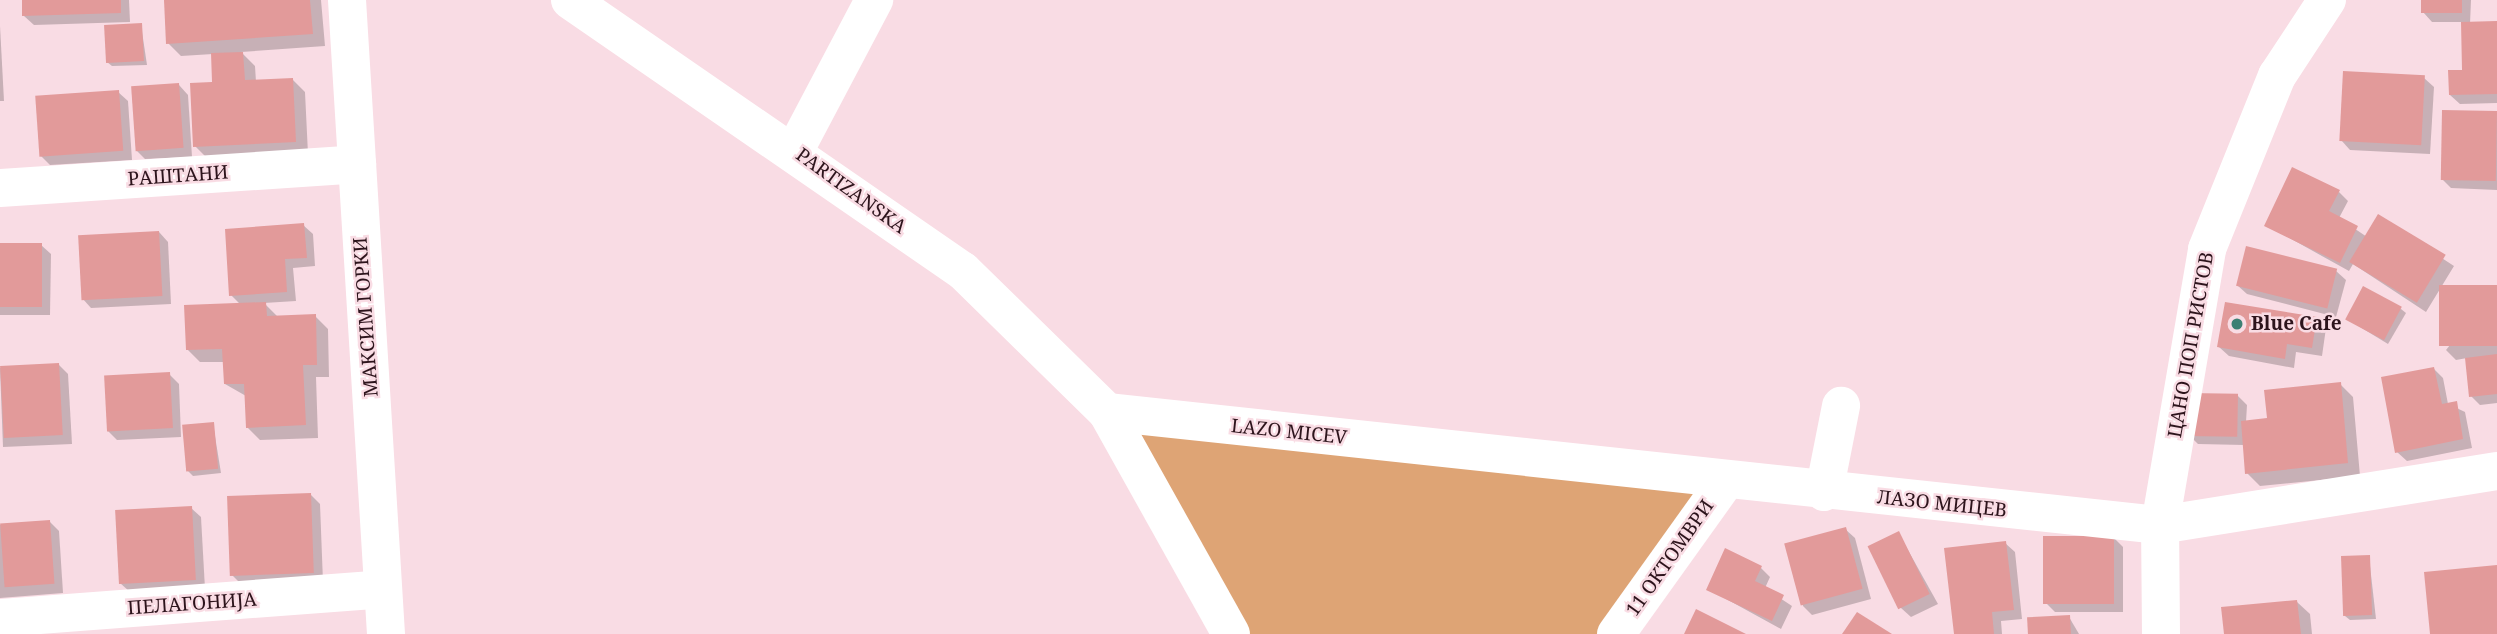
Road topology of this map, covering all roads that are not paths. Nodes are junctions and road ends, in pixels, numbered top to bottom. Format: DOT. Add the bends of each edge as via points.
graph roads {
  1 [pos="346,0"];
  2 [pos="570,0"];
  3 [pos="874,0"];
  4 [pos="2328,0"];
  5 [pos="795,150"];
  6 [pos="357,164"];
  7 [pos="0,188"];
  8 [pos="1841,406"];
  9 [pos="1107,412"];
  10 [pos="2497,471"];
  11 [pos="1724,482"];
  12 [pos="1824,492"];
  13 [pos="2160,525"];
  14 [pos="383,589"];
  15 [pos="0,618"];
  16 [pos="386,634"];
  17 [pos="1231,634"];
  18 [pos="1616,634"];
  19 [pos="2161,634"];
  1 -- 6 [label="street, МАКСИМ ГОРКИ"];
  2 -- 5 [label="street, PARTIZANSKA"];
  3 -- 5 [label="street"];
  4 -- 13 [label="street, ЦАНО ПОП РИСТОВ" via="2277,76 2207,249"];
  5 -- 9 [label="street, PARTIZANSKA" via="963,271"];
  6 -- 7 [label="street, РАШТАНИ"];
  6 -- 14 [label="street, МАКСИМ ГОРКИ"];
  8 -- 12 [label="street"];
  9 -- 11 [label="street, LAZO MICEV"];
  9 -- 17 [label="street"];
  10 -- 13 [label="street, ЛАЗО МИЦЕВ"];
  11 -- 12 [label="street, ЛАЗО МИЦЕВ"];
  11 -- 18 [label="street, 11 ОКТОМВРИ"];
  12 -- 13 [label="street, ЛАЗО МИЦЕВ"];
  13 -- 19 [label="street, ЦАНО ПОП РИСТОВ"];
  14 -- 15 [label="street, ПЕЛАГОНИЈА"];
  14 -- 16 [label="street, МАКСИМ ГОРКИ"];
}
